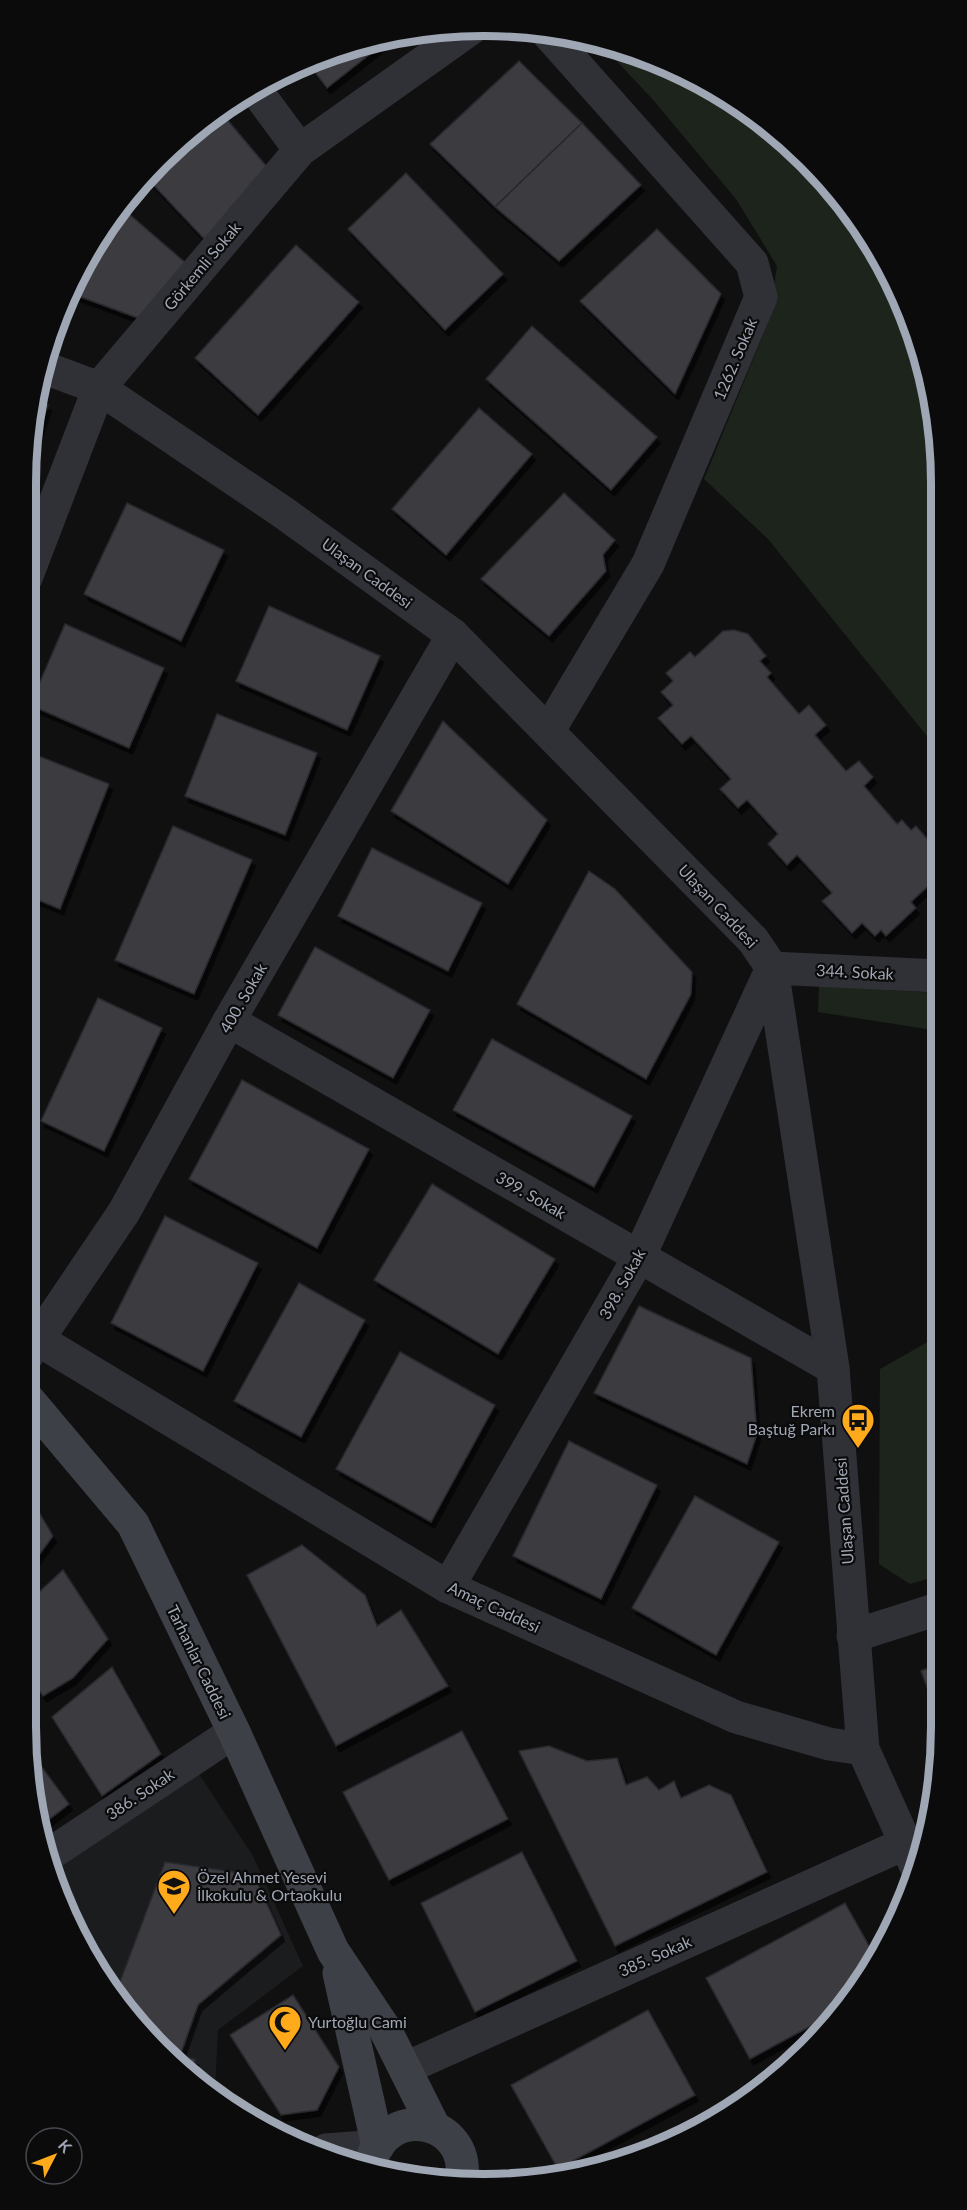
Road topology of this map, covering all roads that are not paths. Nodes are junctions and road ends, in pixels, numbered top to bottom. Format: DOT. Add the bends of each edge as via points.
graph roads {
  1 [pos="459,37"];
  2 [pos="556,42"];
  3 [pos="260,96"];
  4 [pos="300,150"];
  5 [pos="51,370"];
  6 [pos="99,388"];
  7 [pos="36,552"];
  8 [pos="453,634"];
  9 [pos="549,730"];
  10 [pos="772,968"];
  11 [pos="931,976"];
  12 [pos="229,1021"];
  13 [pos="639,1257"];
  14 [pos="36,1341"];
  15 [pos="36,1351"];
  16 [pos="833,1368"];
  17 [pos="36,1409"];
  18 [pos="448,1587"];
  19 [pos="931,1611"];
  20 [pos="853,1636"];
  21 [pos="234,1732"];
  22 [pos="863,1749"];
  23 [pos="54,1851"];
  24 [pos="911,1857"];
  25 [pos="333,1951"];
  26 [pos="406,2068"];
  27 [pos="434,2127"];
  28 [pos="349,2153"];
  29 [pos="374,2156"];
  30 [pos="462,2173"];
  1 -- 4 [label="street, Görkemli Sokak"];
  2 -- 9 [label="street, 1262. Sokak" via="752,263 762,297 648,564"];
  3 -- 4 [label="street"];
  4 -- 6 [label="street, Görkemli Sokak"];
  5 -- 6 [label="street, Ulaşan Caddesi"];
  6 -- 7 [label="street, Görkemli Sokak"];
  6 -- 8 [label="street, Ulaşan Caddesi"];
  8 -- 9 [label="street, Ulaşan Caddesi"];
  8 -- 12 [label="street, 400. Sokak"];
  9 -- 10 [label="street, Ulaşan Caddesi" via="753,940"];
  10 -- 11 [label="street, 344. Sokak"];
  10 -- 13 [label="street, 398. Sokak"];
  10 -- 16 [label="street, Ulaşan Caddesi"];
  12 -- 13 [label="street, 399. Sokak"];
  12 -- 14 [label="street, 400. Sokak" via="124,1212"];
  13 -- 16 [label="street, 399. Sokak"];
  13 -- 18 [label="street, 398. Sokak"];
  15 -- 18 [label="street, Amaç Caddesi"];
  16 -- 20 [label="street, Ulaşan Caddesi"];
  17 -- 21 [label="main road, Tarhanlar Caddesi" via="133,1524"];
  18 -- 22 [label="street, Amaç Caddesi" via="736,1717 829,1744"];
  19 -- 20 [label="street"];
  20 -- 22 [label="street, Ulaşan Caddesi"];
  21 -- 23 [label="street, 386. Sokak"];
  21 -- 25 [label="main road, Tarhanlar Caddesi"];
  22 -- 24 [label="street"];
  24 -- 26 [label="street, 385. Sokak"];
  25 -- 26 [label="main road, Tarhanlar Caddesi"];
  25 -- 29 [label="main road, Tarhanlar Caddesi"];
  26 -- 27 [label="main road, Tarhanlar Caddesi"];
  27 -- 29 [label="main road" via="403,2127 386,2135"];
  27 -- 30 [label="main road" via="455,2144"];
  28 -- 29 [label="street"];
}
